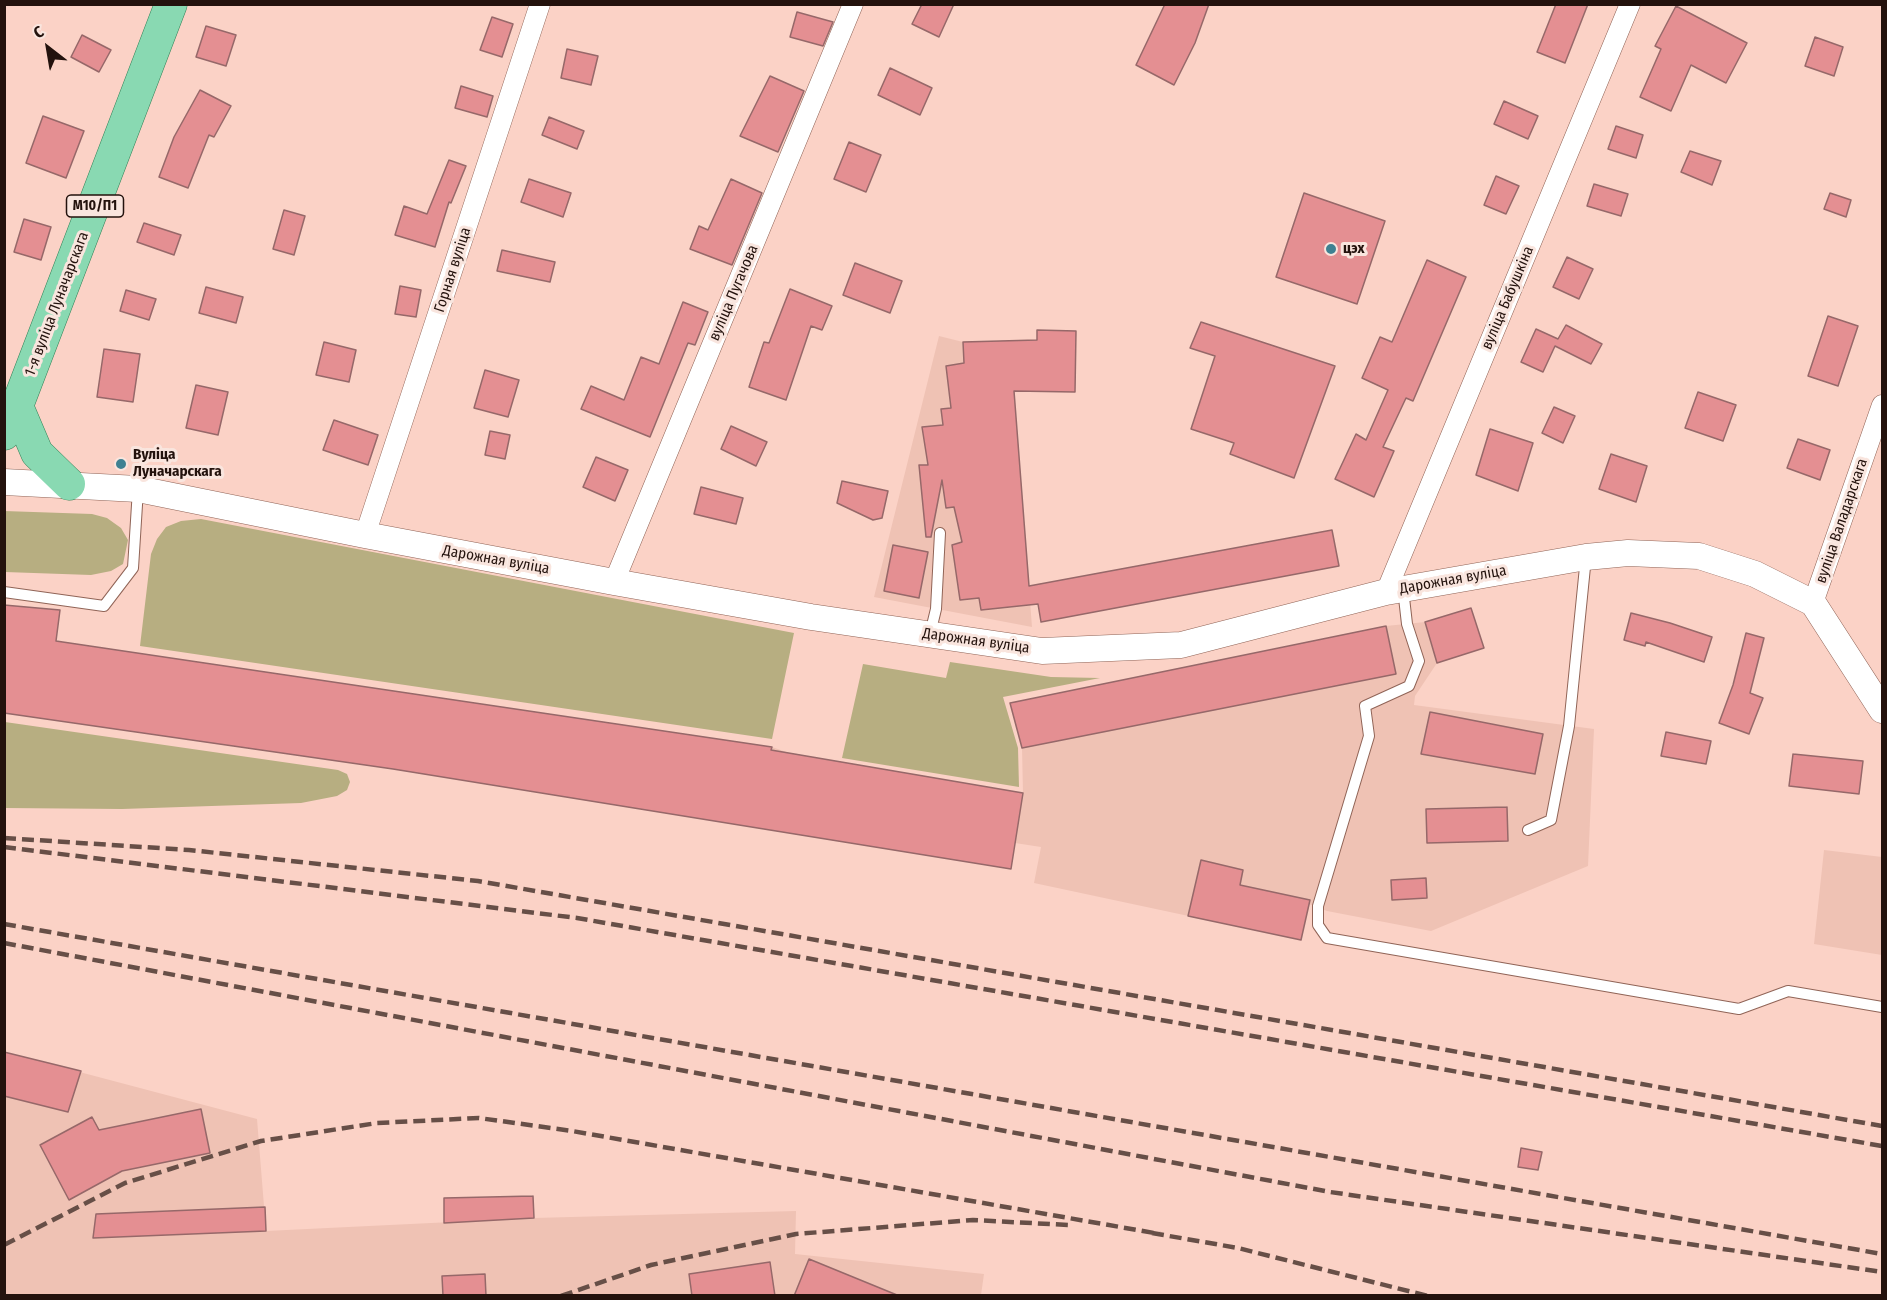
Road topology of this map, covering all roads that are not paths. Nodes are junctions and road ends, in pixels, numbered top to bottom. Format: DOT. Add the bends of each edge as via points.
graph roads {
  1 [pos="171,4"];
  2 [pos="540,4"];
  3 [pos="854,4"];
  4 [pos="1630,4"];
  5 [pos="1882,405"];
  6 [pos="11,420"];
  7 [pos="4,482"];
  8 [pos="69,484"];
  9 [pos="138,489"];
  10 [pos="940,533"];
  11 [pos="365,536"];
  12 [pos="1586,557"];
  13 [pos="614,582"];
  14 [pos="1394,590"];
  15 [pos="4,591"];
  16 [pos="1813,603"];
  17 [pos="930,635"];
  18 [pos="1882,710"];
  19 [pos="1528,830"];
  20 [pos="1882,1007"];
  1 -- 6 [label="main road, 1-я вуліца Луначарскага / М10/П1"];
  2 -- 11 [label="street, Горная вуліца"];
  3 -- 13 [label="street, вуліца Пугачова"];
  4 -- 14 [label="street, вуліца Бабушкіна"];
  5 -- 16 [label="street, вуліца Валадарскага"];
  6 -- 8 [label="main road"];
  7 -- 8 [label="street, Дарожная вуліца"];
  8 -- 9 [label="street, Дарожная вуліца"];
  9 -- 11 [label="street, Дарожная вуліца"];
  9 -- 15 [label="lane" via="133,568 104,606"];
  10 -- 17 [label="lane" via="936,609"];
  11 -- 13 [label="street, Дарожная вуліца"];
  12 -- 14 [label="street, Дарожная вуліца"];
  12 -- 16 [label="street, Дарожная вуліца" via="1628,553 1699,556 1755,574"];
  12 -- 19 [label="lane" via="1569,726 1551,820"];
  13 -- 17 [label="street, Дарожная вуліца"];
  14 -- 17 [label="street, Дарожная вуліца" via="1181,645 1042,651"];
  14 -- 20 [label="lane" via="1419,662 1409,686 1365,706 1370,736 1318,906 1318,925 1327,938 1739,1009 1788,991"];
  16 -- 18 [label="street"];
}
